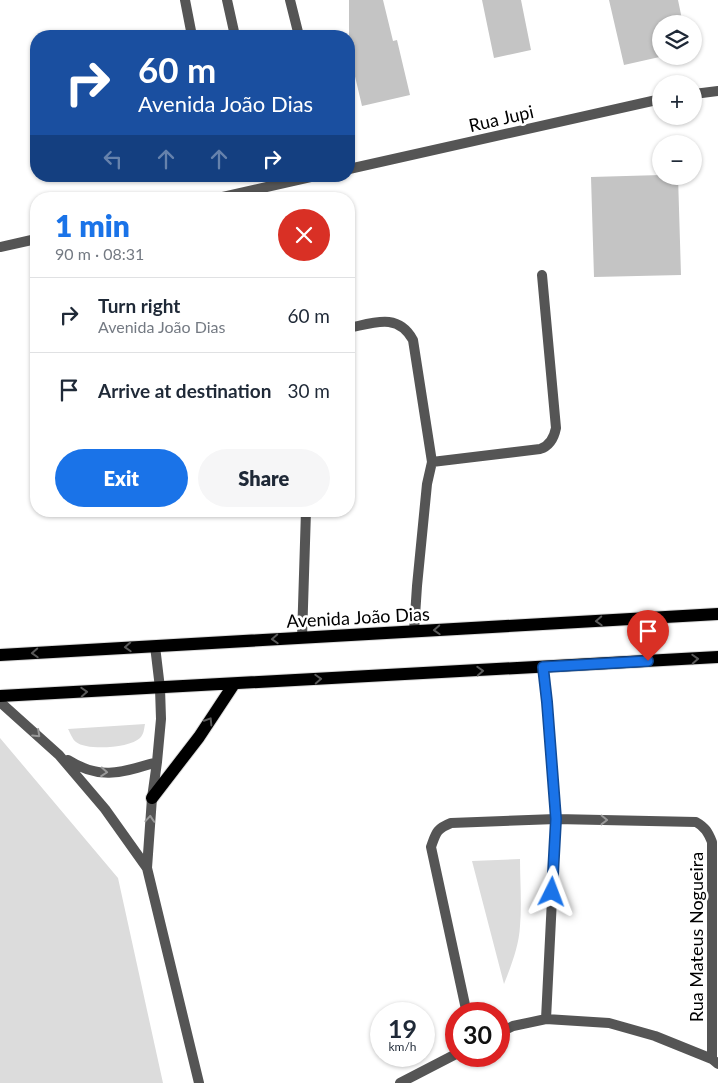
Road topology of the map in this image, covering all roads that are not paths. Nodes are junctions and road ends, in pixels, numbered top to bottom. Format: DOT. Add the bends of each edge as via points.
graph roads {
  1 [pos="185,0"];
  2 [pos="227,0"];
  3 [pos="290,0"];
  4 [pos="191,30"];
  5 [pos="234,30"];
  6 [pos="298,30"];
  7 [pos="718,91"];
  8 [pos="702,93"];
  9 [pos="652,100"];
  10 [pos="355,168"];
  11 [pos="288,182"];
  12 [pos="244,192"];
  13 [pos="30,240"];
  14 [pos="0,247"];
  15 [pos="542,275"];
  16 [pos="355,327"];
  17 [pos="432,462"];
  18 [pos="306,517"];
  19 [pos="718,614"];
  20 [pos="414,631"];
  21 [pos="302,638"];
  22 [pos="155,646"];
  23 [pos="0,655"];
  24 [pos="718,658"];
  25 [pos="543,667"];
  26 [pos="234,684"];
  27 [pos="160,688"];
  28 [pos="0,696"];
  29 [pos="0,702"];
  30 [pos="59,755"];
  31 [pos="157,762"];
  32 [pos="152,798"];
  33 [pos="556,819"];
  34 [pos="146,868"];
  35 [pos="464,1002"];
  36 [pos="546,1019"];
  37 [pos="510,1028"];
  38 [pos="445,1060"];
  39 [pos="715,1061"];
  40 [pos="199,1083"];
  41 [pos="400,1083"];
  1 -- 4 [label="street"];
  2 -- 5 [label="street"];
  3 -- 6 [label="street"];
  7 -- 8 [label="street"];
  9 -- 10 [label="street, Rua Jupi"];
  11 -- 12 [label="street"];
  13 -- 14 [label="street"];
  15 -- 17 [label="street" via="556,428 551,442 540,449"];
  16 -- 17 [label="street" via="394,322 403,327 413,340"];
  17 -- 20 [label="street" via="427,484"];
  18 -- 21 [label="street"];
  19 -- 20 [label="main road, Avenida João Dias, one-way"];
  20 -- 21 [label="main road, Avenida João Dias"];
  21 -- 22 [label="main road, Avenida João Dias, one-way"];
  22 -- 23 [label="main road, Avenida João Dias, one-way"];
  22 -- 27 [label="street"];
  25 -- 24 [label="main road, one-way"];
  26 -- 25 [label="main road, one-way"];
  25 -- 33 [label="street"];
  26 -- 27 [label="main road"];
  32 -- 26 [label="main road, one-way" via="199,737"];
  28 -- 27 [label="main road, one-way"];
  27 -- 31 [label="street"];
  29 -- 30 [label="street, one-way"];
  30 -- 31 [label="street, one-way" via="97,773 117,773"];
  30 -- 34 [label="street" via="105,809"];
  31 -- 32 [label="street"];
  34 -- 32 [label="street, one-way"];
  33 -- 35 [label="street, Rua Mateus Nogueira" via="451,823 441,827 435,835 431,847"];
  33 -- 36 [label="street"];
  33 -- 39 [label="street, Rua Mateus Nogueira, one-way" via="696,822 708,832 712,842"];
  34 -- 40 [label="street"];
  36 -- 37 [label="street"];
  36 -- 39 [label="street" via="610,1023 655,1036"];
  38 -- 41 [label="street"];
}
